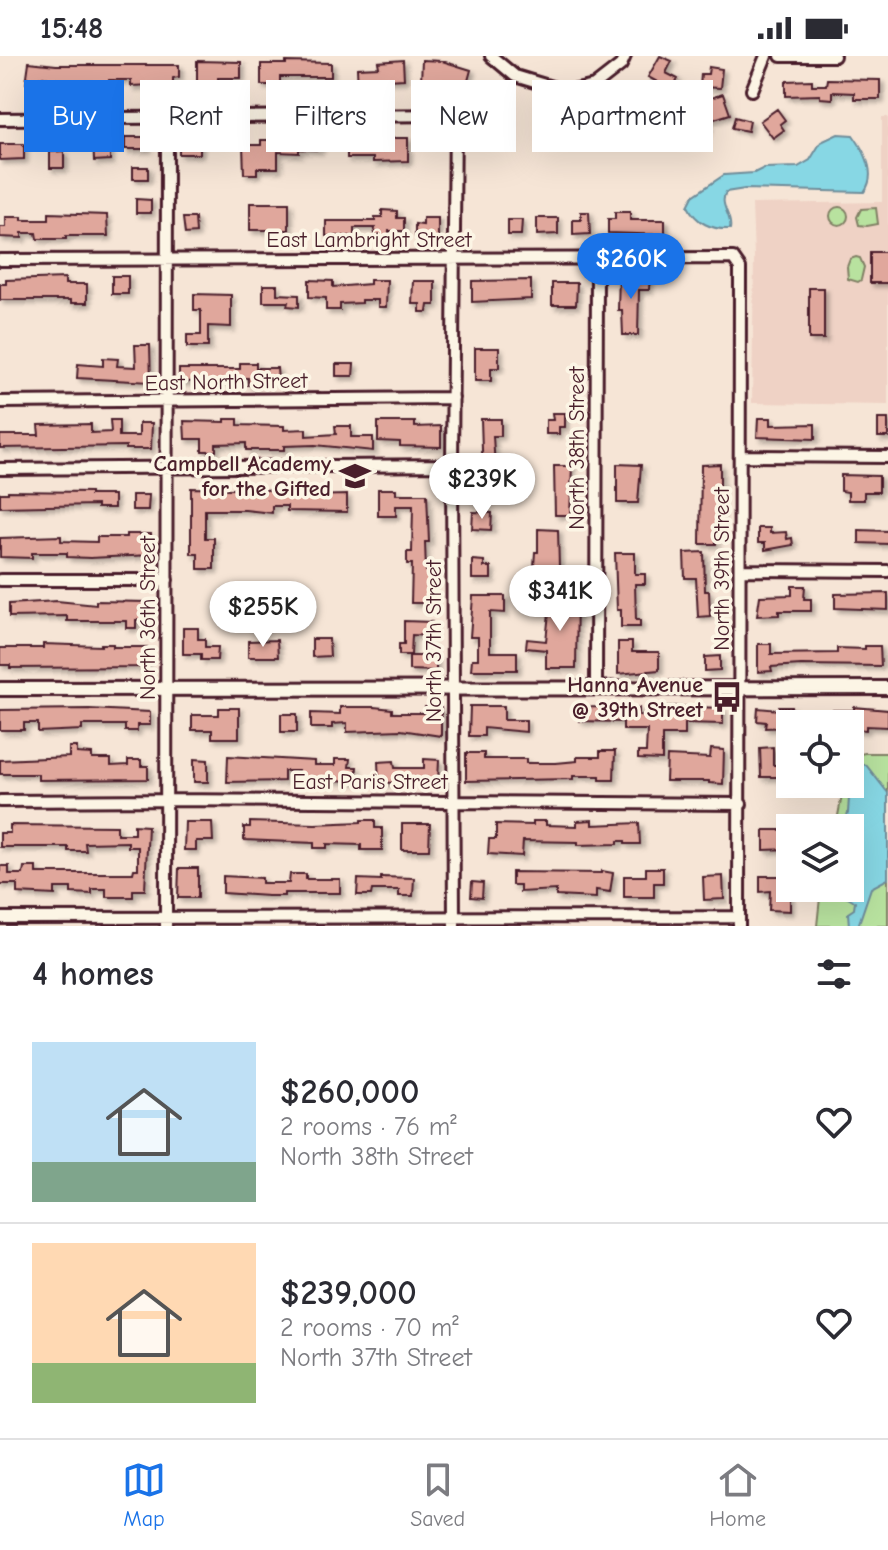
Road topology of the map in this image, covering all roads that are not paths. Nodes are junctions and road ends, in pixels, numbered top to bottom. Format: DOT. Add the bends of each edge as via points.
graph roads {
  1 [pos="491,56"];
  2 [pos="625,56"];
  3 [pos="766,56"];
  4 [pos="781,56"];
  5 [pos="834,56"];
  6 [pos="752,90"];
  7 [pos="250,117"];
  8 [pos="140,118"];
  9 [pos="0,119"];
  10 [pos="167,152"];
  11 [pos="597,258"];
  12 [pos="167,259"];
  13 [pos="455,259"];
  14 [pos="0,260"];
  15 [pos="738,261"];
  16 [pos="453,398"];
  17 [pos="0,402"];
  18 [pos="167,402"];
  19 [pos="741,456"];
  20 [pos="888,457"];
  21 [pos="452,465"];
  22 [pos="167,468"];
  23 [pos="0,469"];
  24 [pos="741,570"];
  25 [pos="888,571"];
  26 [pos="0,580"];
  27 [pos="167,580"];
  28 [pos="596,687"];
  29 [pos="740,687"];
  30 [pos="167,688"];
  31 [pos="454,688"];
  32 [pos="888,688"];
  33 [pos="0,689"];
  34 [pos="167,800"];
  35 [pos="0,801"];
  36 [pos="454,801"];
  37 [pos="741,804"];
  38 [pos="0,918"];
  39 [pos="739,921"];
  40 [pos="166,922"];
  41 [pos="454,922"];
  1 -- 2 [label="street" via="515,76 568,92 594,86"];
  3 -- 6 [label="street"];
  4 -- 5 [label="street"];
  7 -- 13 [label="street, North 37th Street" via="455,115"];
  8 -- 9 [label="street"];
  10 -- 12 [label="street, North 36th Street"];
  11 -- 13 [label="street, East Lambright Street"];
  11 -- 15 [label="street, East Lambright Street"];
  11 -- 28 [label="street, North 38th Street"];
  12 -- 13 [label="street, East Lambright Street"];
  12 -- 14 [label="street, East Lambright Street"];
  12 -- 18 [label="street, North 36th Street"];
  13 -- 16 [label="street, North 37th Street"];
  15 -- 19 [label="street, North 39th Street"];
  16 -- 18 [label="street, East North Street"];
  16 -- 21 [label="street, North 37th Street"];
  17 -- 18 [label="street, East North Street"];
  18 -- 22 [label="street, North 36th Street"];
  19 -- 20 [label="street"];
  19 -- 24 [label="street, North 39th Street"];
  21 -- 22 [label="street"];
  21 -- 31 [label="street, North 37th Street"];
  22 -- 23 [label="street"];
  22 -- 27 [label="street, North 36th Street"];
  24 -- 25 [label="street"];
  24 -- 29 [label="street, North 39th Street"];
  26 -- 27 [label="street"];
  27 -- 30 [label="street, North 36th Street"];
  28 -- 29 [label="street"];
  28 -- 31 [label="street"];
  29 -- 32 [label="street"];
  29 -- 37 [label="street, North 39th Street"];
  30 -- 31 [label="street"];
  30 -- 33 [label="street"];
  30 -- 34 [label="street, North 36th Street"];
  31 -- 36 [label="street, North 37th Street"];
  34 -- 35 [label="street, East Paris Street"];
  34 -- 36 [label="street, East Paris Street"];
  34 -- 40 [label="street, North 36th Street"];
  36 -- 37 [label="street, East Paris Street"];
  36 -- 41 [label="street, North 37th Street"];
  37 -- 39 [label="street, North 39th Street"];
  38 -- 40 [label="street"];
  39 -- 41 [label="street"];
  40 -- 41 [label="street"];
}
